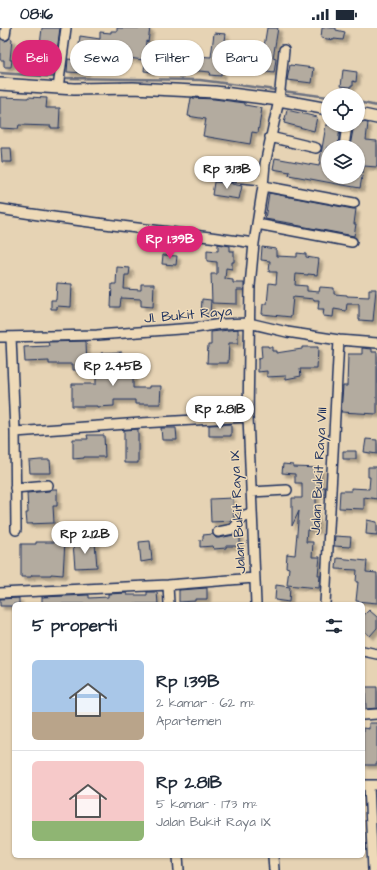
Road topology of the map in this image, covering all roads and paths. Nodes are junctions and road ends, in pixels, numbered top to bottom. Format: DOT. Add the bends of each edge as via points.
graph roads {
  1 [pos="66,28"];
  2 [pos="284,50"];
  3 [pos="0,84"];
  4 [pos="58,88"];
  5 [pos="278,100"];
  6 [pos="321,108"];
  7 [pos="365,115"];
  8 [pos="377,118"];
  9 [pos="270,138"];
  10 [pos="316,148"];
  11 [pos="210,175"];
  12 [pos="263,183"];
  13 [pos="354,203"];
  14 [pos="0,209"];
  15 [pos="257,224"];
  16 [pos="352,242"];
  17 [pos="254,243"];
  18 [pos="249,323"];
  19 [pos="0,337"];
  20 [pos="11,337"];
  21 [pos="339,340"];
  22 [pos="377,344"];
  23 [pos="248,417"];
  24 [pos="15,432"];
  25 [pos="48,485"];
  26 [pos="15,488"];
  27 [pos="287,490"];
  28 [pos="251,492"];
  29 [pos="251,512"];
  30 [pos="16,530"];
  31 [pos="218,532"];
  32 [pos="254,578"];
  33 [pos="168,585"];
  34 [pos="0,593"];
  35 [pos="169,602"];
  36 [pos="256,602"];
  37 [pos="325,602"];
  38 [pos="365,651"];
  39 [pos="377,654"];
  40 [pos="377,714"];
  41 [pos="365,715"];
  42 [pos="370,785"];
  43 [pos="178,858"];
  44 [pos="273,858"];
  45 [pos="179,870"];
  46 [pos="274,870"];
  47 [pos="373,870"];
  1 -- 4 [label="street"];
  2 -- 5 [label="street, Jalan Bukit Raya IX"];
  3 -- 4 [label="street"];
  4 -- 5 [label="street" via="215,92"];
  5 -- 6 [label="street"];
  5 -- 9 [label="street, Jalan Bukit Raya IX"];
  7 -- 8 [label="street"];
  9 -- 10 [label="street"];
  9 -- 12 [label="street, Jalan Bukit Raya IX"];
  11 -- 12 [label="street"];
  12 -- 13 [label="street"];
  12 -- 15 [label="street, Jalan Bukit Raya IX"];
  14 -- 17 [label="street"];
  15 -- 16 [label="street"];
  15 -- 17 [label="street, Jalan Bukit Raya IX"];
  17 -- 18 [label="street, Jalan Bukit Raya IX"];
  18 -- 20 [label="street, Jl. Bukit Raya" via="97,335"];
  18 -- 21 [label="street, Jl. Bukit Raya"];
  18 -- 23 [label="street, Jalan Bukit Raya IX"];
  19 -- 20 [label="street, Jl. Bukit Raya"];
  20 -- 24 [label="street"];
  21 -- 22 [label="street, Jl. Bukit Raya"];
  21 -- 37 [label="street, Jalan Bukit Raya VIII"];
  23 -- 24 [label="street"];
  23 -- 28 [label="street, Jalan Bukit Raya IX"];
  24 -- 26 [label="street"];
  25 -- 26 [label="street"];
  26 -- 30 [label="street"];
  27 -- 28 [label="street"];
  28 -- 29 [label="street, Jalan Bukit Raya IX"];
  29 -- 31 [label="street" via="232,529"];
  29 -- 32 [label="street, Jalan Bukit Raya IX"];
  32 -- 33 [label="street"];
  32 -- 36 [label="street, Jalan Bukit Raya IX"];
  33 -- 34 [label="street"];
  33 -- 35 [label="street"];
  38 -- 39 [label="street"];
  40 -- 41 [label="street"];
  42 -- 47 [label="street"];
  43 -- 45 [label="street"];
  44 -- 46 [label="street"];
}
